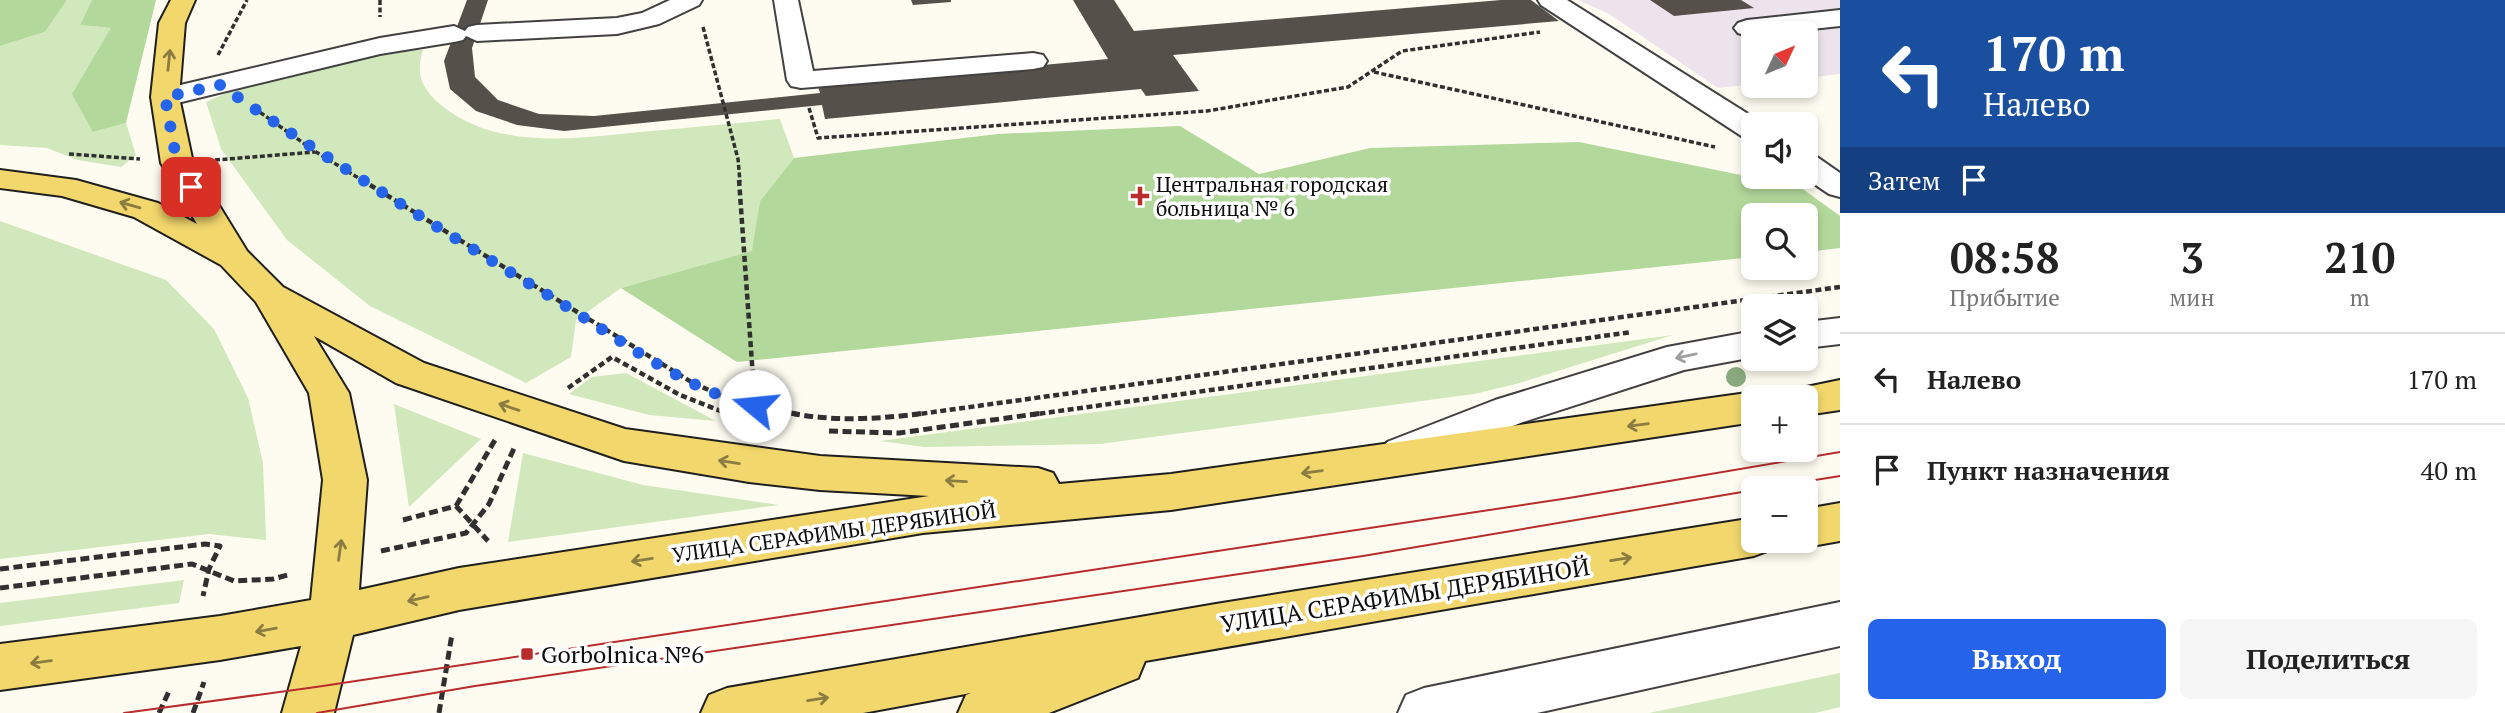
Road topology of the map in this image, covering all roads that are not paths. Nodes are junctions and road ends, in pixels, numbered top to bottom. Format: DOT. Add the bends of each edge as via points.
graph roads {
  1 [pos="183,0"];
  2 [pos="690,0"];
  3 [pos="786,0"];
  4 [pos="1564,4"];
  5 [pos="1840,18"];
  6 [pos="1812,21"];
  7 [pos="1033,61"];
  8 [pos="165,97"];
  9 [pos="1741,122"];
  10 [pos="1818,172"];
  11 [pos="0,179"];
  12 [pos="1840,187"];
  13 [pos="234,258"];
  14 [pos="270,295"];
  15 [pos="1840,331"];
  16 [pos="1818,334"];
  17 [pos="1741,346"];
  18 [pos="1840,394"];
  19 [pos="1818,398"];
  20 [pos="1741,409"];
  21 [pos="1380,463"];
  22 [pos="1171,492"];
  23 [pos="1840,522"];
  24 [pos="1818,526"];
  25 [pos="1741,539"];
  26 [pos="333,618"];
  27 [pos="1840,624"];
  28 [pos="1216,626"];
  29 [pos="0,667"];
  30 [pos="308,713"];
  31 [pos="727,713"];
  32 [pos="984,713"];
  33 [pos="1424,713"];
  8 -- 1 [label="main road, one-way" via="172,23"];
  2 -- 8 [label="street" via="650,19 617,26 466,33 380,46"];
  3 -- 7 [label="street" via="801,80"];
  4 -- 9 [label="street"];
  5 -- 6 [label="street"];
  8 -- 13 [label="main road" via="177,163"];
  10 -- 12 [label="street"];
  13 -- 11 [label="main road, one-way" via="146,210 65,187"];
  13 -- 14 [label="main road"];
  22 -- 14 [label="main road, one-way" via="820,473 624,445 410,373"];
  26 -- 14 [label="main road, one-way" via="345,480 329,393"];
  15 -- 16 [label="street"];
  17 -- 21 [label="street, УЛИЦА СЕРАФИМЫ ДЕРЯБИНОЙ, one-way" via="1681,356 1509,411"];
  18 -- 19 [label="main road"];
  20 -- 21 [label="main road, УЛИЦА СЕРАФИМЫ ДЕРЯБИНОЙ, one-way"];
  21 -- 22 [label="main road, УЛИЦА СЕРАФИМЫ ДЕРЯБИНОЙ, one-way"];
  22 -- 26 [label="main road, УЛИЦА СЕРАФИМЫ ДЕРЯБИНОЙ, one-way" via="923,515 459,589"];
  23 -- 24 [label="main road"];
  28 -- 25 [label="main road, УЛИЦА СЕРАФИМЫ ДЕРЯБИНОЙ, one-way"];
  26 -- 29 [label="main road, УЛИЦА СЕРАФИМЫ ДЕРЯБИНОЙ, one-way"];
  26 -- 30 [label="main road"];
  27 -- 33 [label="street"];
  31 -- 28 [label="main road, УЛИЦА СЕРАФИМЫ ДЕРЯБИНОЙ, one-way"];
  28 -- 32 [label="main road"];
}
